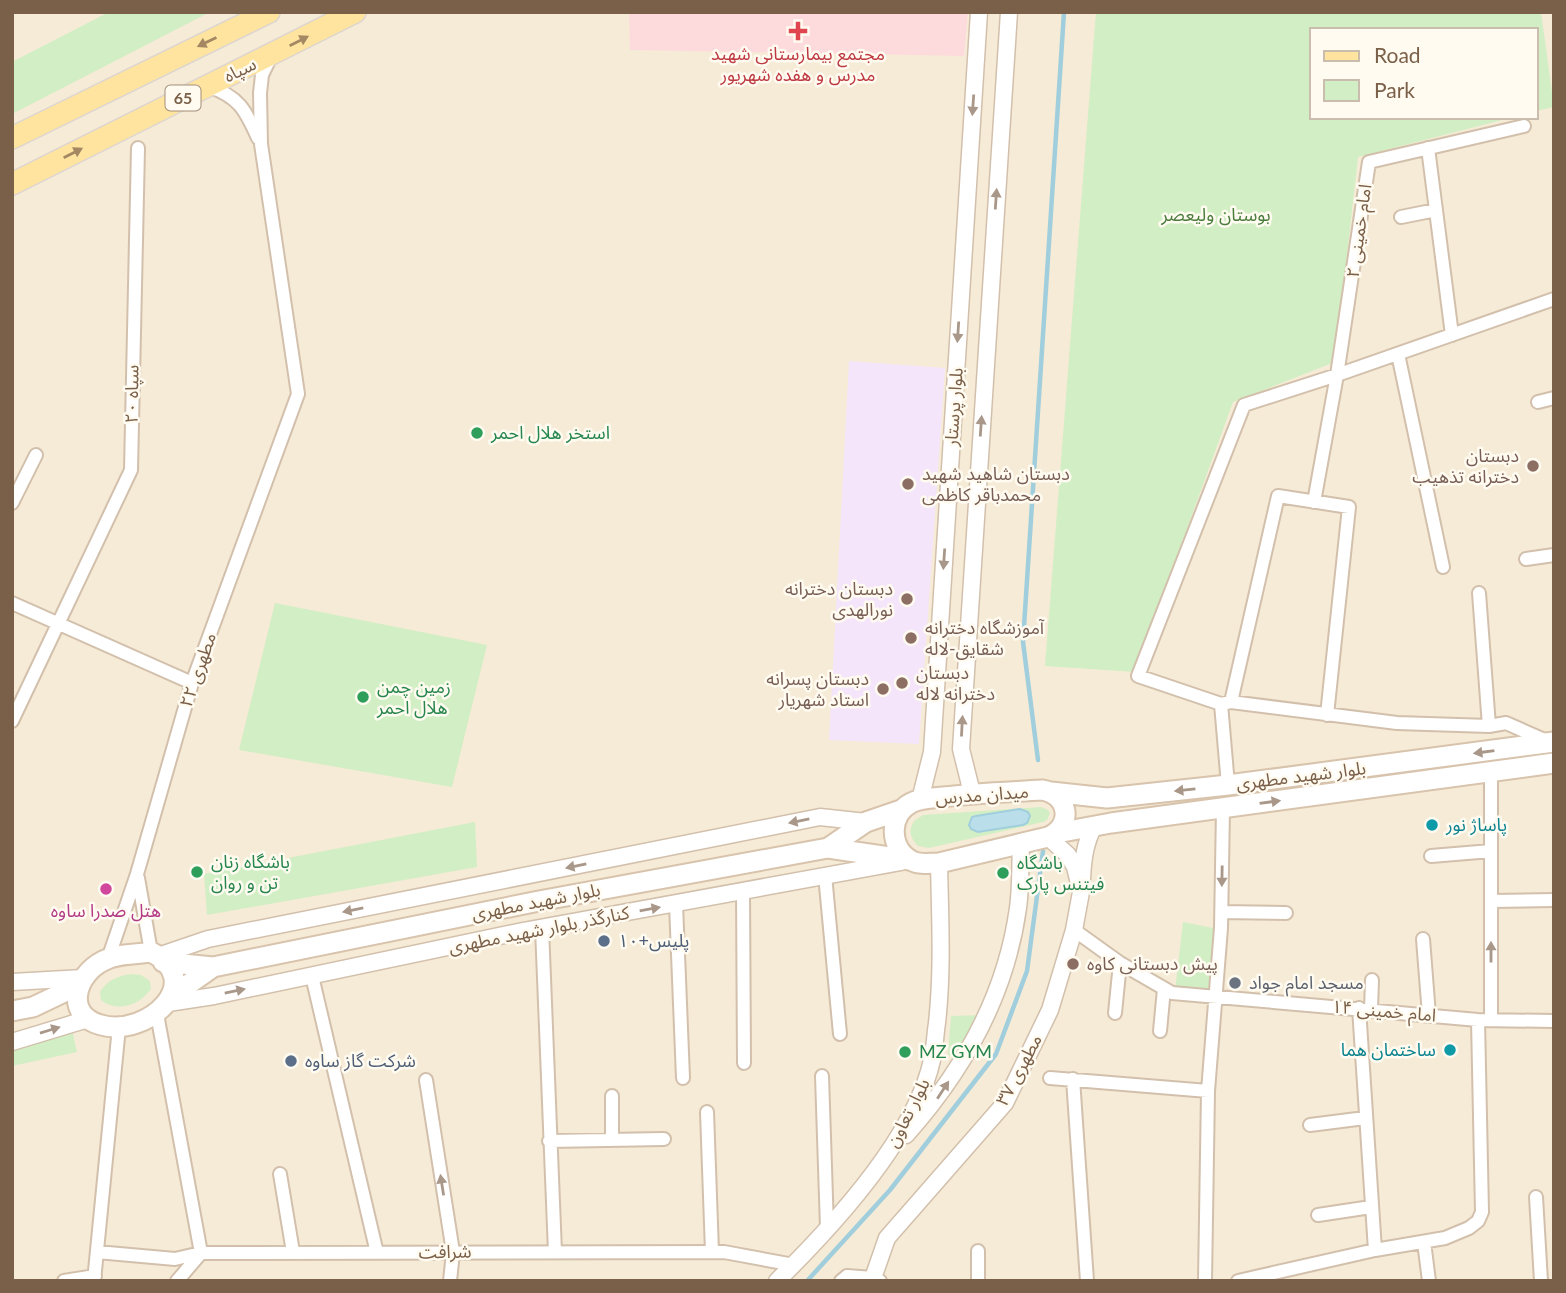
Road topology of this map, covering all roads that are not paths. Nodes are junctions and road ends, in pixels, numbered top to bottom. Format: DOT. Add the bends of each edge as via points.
graph roads {
  1 [pos="268,12"];
  2 [pos="355,12"];
  3 [pos="979,12"];
  4 [pos="1009,12"];
  5 [pos="272,54"];
  6 [pos="976,65"];
  7 [pos="1005,67"];
  8 [pos="208,86"];
  9 [pos="1524,126"];
  10 [pos="12,138"];
  11 [pos="261,144"];
  12 [pos="138,148"];
  13 [pos="1428,148"];
  14 [pos="12,184"];
  15 [pos="1436,210"];
  16 [pos="1401,217"];
  17 [pos="1554,299"];
  18 [pos="1452,335"];
  19 [pos="1398,354"];
  20 [pos="1337,375"];
  21 [pos="1554,398"];
  22 [pos="1538,402"];
  23 [pos="36,455"];
  24 [pos="1314,502"];
  25 [pos="12,503"];
  26 [pos="1554,555"];
  27 [pos="1527,559"];
  28 [pos="1443,567"];
  29 [pos="1479,593"];
  30 [pos="12,603"];
  31 [pos="59,624"];
  32 [pos="192,683"];
  33 [pos="1226,703"];
  34 [pos="1327,715"];
  35 [pos="12,721"];
  36 [pos="1489,726"];
  37 [pos="1553,742"];
  38 [pos="1553,763"];
  39 [pos="1491,772"];
  40 [pos="1228,785"];
  41 [pos="1051,792"];
  42 [pos="972,793"];
  43 [pos="920,800"];
  44 [pos="1223,808"];
  45 [pos="901,810"];
  46 [pos="866,822"];
  47 [pos="1094,826"];
  48 [pos="1053,835"];
  49 [pos="1021,843"];
  50 [pos="828,848"];
  51 [pos="1491,851"];
  52 [pos="1432,856"];
  53 [pos="910,860"];
  54 [pos="939,863"];
  55 [pos="137,874"];
  56 [pos="825,875"];
  57 [pos="743,891"];
  58 [pos="1081,892"];
  59 [pos="1554,900"];
  60 [pos="1491,901"];
  61 [pos="676,904"];
  62 [pos="1222,912"];
  63 [pos="1286,913"];
  64 [pos="542,928"];
  65 [pos="1074,930"];
  66 [pos="1423,939"];
  67 [pos="157,957"];
  68 [pos="108,959"];
  69 [pos="1121,963"];
  70 [pos="213,967"];
  71 [pos="312,975"];
  72 [pos="1372,980"];
  73 [pos="12,982"];
  74 [pos="81,982"];
  75 [pos="1164,989"];
  76 [pos="1215,998"];
  77 [pos="165,1004"];
  78 [pos="33,1007"];
  79 [pos="1365,1009"];
  80 [pos="12,1012"];
  81 [pos="1115,1013"];
  82 [pos="1429,1015"];
  83 [pos="85,1016"];
  84 [pos="1484,1020"];
  85 [pos="1554,1021"];
  86 [pos="119,1027"];
  87 [pos="1160,1031"];
  88 [pos="840,1034"];
  89 [pos="12,1042"];
  90 [pos="744,1063"];
  91 [pos="822,1076"];
  92 [pos="682,1078"];
  93 [pos="1050,1078"];
  94 [pos="1073,1079"];
  95 [pos="426,1080"];
  96 [pos="1208,1091"];
  97 [pos="612,1096"];
  98 [pos="707,1112"];
  99 [pos="1365,1118"];
  100 [pos="1310,1125"];
  101 [pos="664,1139"];
  102 [pos="612,1140"];
  103 [pos="549,1141"];
  104 [pos="883,1161"];
  105 [pos="280,1174"];
  106 [pos="1536,1197"];
  107 [pos="1371,1207"];
  108 [pos="1318,1215"];
  109 [pos="828,1228"];
  110 [pos="1426,1242"];
  111 [pos="1375,1250"];
  112 [pos="978,1251"];
  113 [pos="97,1252"];
  114 [pos="293,1252"];
  115 [pos="555,1252"];
  116 [pos="712,1252"];
  117 [pos="201,1253"];
  118 [pos="377,1253"];
  119 [pos="452,1257"];
  120 [pos="794,1265"];
  121 [pos="94,1278"];
  122 [pos="875,1280"];
  123 [pos="64,1281"];
  124 [pos="177,1281"];
  125 [pos="450,1281"];
  126 [pos="777,1281"];
  127 [pos="841,1281"];
  128 [pos="978,1281"];
  129 [pos="1087,1281"];
  130 [pos="1205,1281"];
  131 [pos="1238,1281"];
  132 [pos="1429,1281"];
  133 [pos="1541,1281"];
  1 -- 10 [label="main road, 65, one-way"];
  5 -- 2 [label="main road, سپاه / 65, one-way"];
  3 -- 6 [label="street, بلوار پرستار"];
  4 -- 7 [label="street, بلوار پرستار"];
  5 -- 8 [label="main road, سپاه / 65"];
  5 -- 11 [label="street" via="262,75"];
  6 -- 7 [label="street"];
  6 -- 43 [label="street, بلوار پرستار, one-way" via="932,752"];
  42 -- 7 [label="street, بلوار پرستار, one-way" via="961,750"];
  8 -- 11 [label="street" via="237,100"];
  14 -- 8 [label="main road, سپاه / 65, one-way"];
  9 -- 13 [label="street, امام خمینی ۲"];
  11 -- 32 [label="street, مطهری ۲۲" via="298,394"];
  12 -- 31 [label="street, سپاه ۲۰" via="131,470"];
  13 -- 15 [label="street"];
  13 -- 20 [label="street, امام خمینی ۲" via="1369,163"];
  15 -- 16 [label="street"];
  15 -- 18 [label="street"];
  17 -- 18 [label="street"];
  18 -- 19 [label="street"];
  19 -- 20 [label="street"];
  19 -- 28 [label="street"];
  20 -- 24 [label="street"];
  20 -- 33 [label="street" via="1244,405 1138,676"];
  21 -- 22 [label="street"];
  23 -- 25 [label="street"];
  24 -- 33 [label="street" via="1278,496"];
  24 -- 34 [label="street" via="1349,507"];
  26 -- 27 [label="street"];
  29 -- 36 [label="street"];
  30 -- 31 [label="street"];
  31 -- 32 [label="street"];
  31 -- 35 [label="street, سپاه ۲۰"];
  32 -- 55 [label="street, مطهری ۲۲"];
  33 -- 34 [label="street"];
  33 -- 40 [label="street"];
  34 -- 36 [label="street"];
  36 -- 37 [label="street" via="1506,723"];
  37 -- 40 [label="main road, بلوار شهید مطهری, one-way"];
  38 -- 39 [label="main road, بلوار شهید مطهری"];
  44 -- 39 [label="main road, بلوار شهید مطهری, one-way"];
  39 -- 51 [label="street"];
  40 -- 41 [label="main road, بلوار شهید مطهری, one-way" via="1107,798"];
  41 -- 42 [label="main road, میدان مدرس"];
  41 -- 48 [label="main road, میدان مدرس" via="1061,799 1066,811 1065,823"];
  42 -- 43 [label="main road, میدان مدرس"];
  43 -- 45 [label="main road, میدان مدرس"];
  44 -- 47 [label="main road, بلوار شهید مطهری"];
  44 -- 62 [label="street, one-way"];
  45 -- 46 [label="main road, بلوار شهید مطهری"];
  45 -- 53 [label="main road" via="894,831 896,843"];
  46 -- 50 [label="main road, بلوار شهید مطهری"];
  46 -- 67 [label="street, one-way" via="820,817 208,939"];
  47 -- 48 [label="main road, بلوار شهید مطهری"];
  47 -- 58 [label="street" via="1084,852"];
  48 -- 49 [label="main road"];
  48 -- 58 [label="street, مطهری ۳۷" via="1075,867"];
  49 -- 54 [label="main road"];
  104 -- 49 [label="street, one-way" via="935,1103 994,1000 1018,907"];
  50 -- 53 [label="main road"];
  50 -- 70 [label="main road, بلوار شهید مطهری"];
  51 -- 52 [label="street"];
  51 -- 60 [label="street"];
  53 -- 54 [label="main road"];
  53 -- 56 [label="street, کنارگذر بلوار شهید مطهری"];
  54 -- 104 [label="street, بلوار تعاون" via="942,977 932,1060 920,1097"];
  55 -- 67 [label="street, مطهری ۲۲"];
  55 -- 68 [label="street"];
  56 -- 57 [label="street, کنارگذر بلوار شهید مطهری"];
  56 -- 88 [label="street"];
  57 -- 61 [label="street, کنارگذر بلوار شهید مطهری"];
  57 -- 90 [label="street"];
  58 -- 65 [label="street, مطهری ۳۷"];
  59 -- 60 [label="street"];
  84 -- 60 [label="street, one-way"];
  64 -- 61 [label="street, کنارگذر بلوار شهید مطهری, one-way"];
  61 -- 92 [label="street"];
  62 -- 63 [label="street"];
  62 -- 76 [label="street"];
  64 -- 71 [label="street, کنارگذر بلوار شهید مطهری"];
  64 -- 103 [label="street"];
  65 -- 69 [label="street, امام خمینی ۱۴"];
  65 -- 122 [label="street, مطهری ۳۷" via="1050,1010 1005,1103 887,1238"];
  66 -- 82 [label="street"];
  67 -- 68 [label="main road"];
  67 -- 70 [label="main road"];
  67 -- 77 [label="main road" via="173,977"];
  68 -- 74 [label="main road"];
  69 -- 75 [label="street, امام خمینی ۱۴"];
  69 -- 81 [label="street"];
  70 -- 77 [label="main road, بلوار شهید مطهری"];
  77 -- 71 [label="street, کنارگذر بلوار شهید مطهری, one-way"];
  71 -- 118 [label="street"];
  72 -- 79 [label="street"];
  73 -- 74 [label="street"];
  74 -- 78 [label="main road"];
  74 -- 83 [label="main road" via="78,1004"];
  75 -- 76 [label="street, امام خمینی ۱۴"];
  75 -- 87 [label="street"];
  76 -- 79 [label="street, امام خمینی ۱۴"];
  76 -- 96 [label="street"];
  77 -- 86 [label="main road" via="135,1025"];
  77 -- 117 [label="street"];
  78 -- 80 [label="main road"];
  78 -- 83 [label="main road"];
  79 -- 82 [label="street, امام خمینی ۱۴"];
  79 -- 99 [label="street"];
  82 -- 84 [label="street, امام خمینی ۱۴"];
  83 -- 86 [label="main road" via="103,1026"];
  89 -- 83 [label="street, one-way"];
  84 -- 85 [label="street, امام خمینی ۱۴"];
  84 -- 110 [label="street" via="1482,1212 1469,1228"];
  86 -- 113 [label="street"];
  91 -- 109 [label="street"];
  93 -- 94 [label="street"];
  94 -- 96 [label="street"];
  94 -- 129 [label="street"];
  119 -- 95 [label="street, one-way"];
  96 -- 130 [label="street"];
  97 -- 102 [label="street"];
  98 -- 116 [label="street"];
  99 -- 100 [label="street"];
  99 -- 107 [label="street"];
  101 -- 102 [label="street"];
  102 -- 103 [label="street"];
  103 -- 115 [label="street"];
  104 -- 109 [label="street, بلوار تعاون"];
  105 -- 114 [label="street"];
  106 -- 133 [label="street"];
  107 -- 108 [label="street"];
  107 -- 111 [label="street"];
  109 -- 120 [label="street, بلوار تعاون"];
  110 -- 111 [label="street"];
  110 -- 132 [label="street"];
  111 -- 131 [label="street"];
  112 -- 128 [label="street"];
  113 -- 117 [label="street, شرافت" via="175,1259"];
  113 -- 121 [label="street"];
  114 -- 117 [label="street, شرافت"];
  114 -- 118 [label="street, شرافت"];
  115 -- 116 [label="street, شرافت"];
  115 -- 119 [label="street, شرافت"];
  116 -- 120 [label="street, شرافت"];
  117 -- 124 [label="street"];
  118 -- 119 [label="street, شرافت"];
  119 -- 125 [label="street"];
  120 -- 126 [label="street, بلوار تعاون"];
  121 -- 123 [label="street"];
  122 -- 127 [label="street" via="847,1276"];
}
